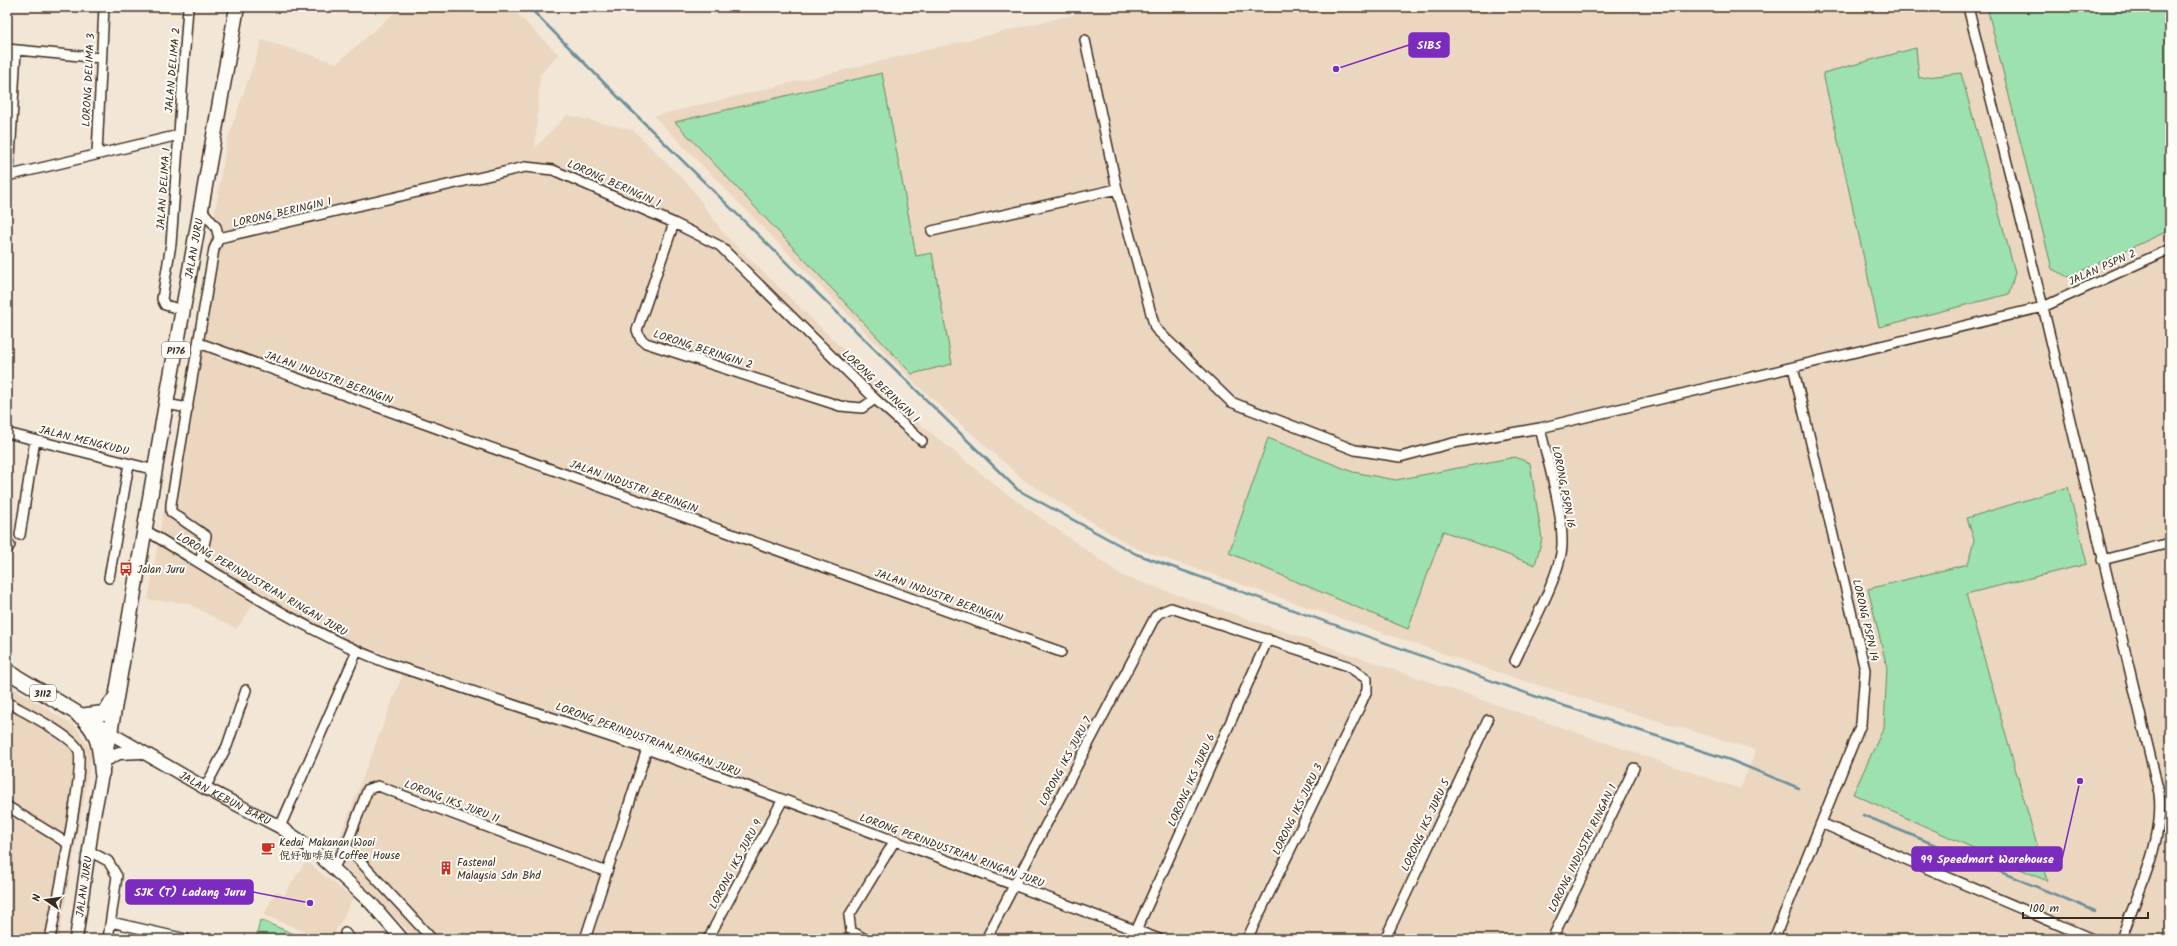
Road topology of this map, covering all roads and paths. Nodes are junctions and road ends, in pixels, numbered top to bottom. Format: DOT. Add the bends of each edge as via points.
graph roads {
  1 [pos="104,7"];
  2 [pos="188,7"];
  3 [pos="237,7"];
  4 [pos="1968,7"];
  5 [pos="1085,40"];
  6 [pos="11,50"];
  7 [pos="101,58"];
  8 [pos="179,135"];
  9 [pos="97,154"];
  10 [pos="8,176"];
  11 [pos="1116,189"];
  12 [pos="202,210"];
  13 [pos="674,223"];
  14 [pos="932,231"];
  15 [pos="218,238"];
  16 [pos="2170,249"];
  17 [pos="2043,307"];
  18 [pos="183,310"];
  19 [pos="199,343"];
  20 [pos="1793,368"];
  21 [pos="875,399"];
  22 [pos="166,404"];
  23 [pos="188,408"];
  24 [pos="1540,428"];
  25 [pos="7,433"];
  26 [pos="35,440"];
  27 [pos="922,441"];
  28 [pos="129,464"];
  29 [pos="155,470"];
  30 [pos="145,530"];
  31 [pos="20,535"];
  32 [pos="2170,543"];
  33 [pos="2102,560"];
  34 [pos="200,563"];
  35 [pos="109,578"];
  36 [pos="1268,639"];
  37 [pos="357,651"];
  38 [pos="1061,652"];
  39 [pos="1515,661"];
  40 [pos="7,671"];
  41 [pos="246,690"];
  42 [pos="118,694"];
  43 [pos="7,702"];
  44 [pos="79,716"];
  45 [pos="1488,720"];
  46 [pos="110,733"];
  47 [pos="647,749"];
  48 [pos="142,752"];
  49 [pos="103,767"];
  50 [pos="1634,768"];
  51 [pos="205,788"];
  52 [pos="782,801"];
  53 [pos="7,806"];
  54 [pos="2166,807"];
  55 [pos="1822,823"];
  56 [pos="280,827"];
  57 [pos="67,842"];
  58 [pos="894,842"];
  59 [pos="346,846"];
  60 [pos="89,851"];
  61 [pos="334,867"];
  62 [pos="607,872"];
  63 [pos="1013,884"];
  64 [pos="111,922"];
  65 [pos="1136,931"];
  66 [pos="50,939"];
  67 [pos="76,939"];
  68 [pos="108,939"];
  69 [pos="186,939"];
  70 [pos="402,939"];
  71 [pos="432,939"];
  72 [pos="586,939"];
  73 [pos="708,939"];
  74 [pos="865,939"];
  75 [pos="986,939"];
  76 [pos="1158,939"];
  77 [pos="1247,939"];
  78 [pos="1384,939"];
  79 [pos="1552,939"];
  80 [pos="1774,939"];
  81 [pos="2092,939"];
  82 [pos="2121,939"];
  1 -- 7 [label="street, LORONG DELIMA 3"];
  2 -- 8 [label="street, JALAN DELIMA 2"];
  3 -- 12 [label="main road, JALAN JURU / P176"];
  4 -- 17 [label="street"];
  5 -- 11 [label="street, JALAN PSPN 2"];
  6 -- 7 [label="street"];
  6 -- 10 [label="street"];
  7 -- 9 [label="street, LORONG DELIMA 3"];
  8 -- 9 [label="street, JALAN DELIMA 1"];
  8 -- 18 [label="street, JALAN DELIMA 1" via="171,244 162,301 167,306"];
  9 -- 10 [label="street, JALAN DELIMA 1"];
  11 -- 14 [label="street"];
  11 -- 24 [label="street, JALAN PSPN 2" via="1156,328 1231,402 1355,450 1400,457"];
  12 -- 15 [label="street" via="216,227"];
  12 -- 18 [label="main road, JALAN JURU / P176"];
  13 -- 15 [label="street, LORONG BERINGIN 1" via="553,170 525,167"];
  13 -- 21 [label="street, LORONG BERINGIN 1" via="720,246"];
  13 -- 21 [label="street, LORONG BERINGIN 2" via="637,330 640,338 646,343 840,406 862,408"];
  15 -- 19 [label="street, JALAN JURU"];
  16 -- 17 [label="street, JALAN PSPN 2"];
  17 -- 20 [label="street, JALAN PSPN 2"];
  17 -- 33 [label="street"];
  18 -- 22 [label="main road, JALAN JURU / P176"];
  19 -- 23 [label="street, JALAN JURU"];
  19 -- 38 [label="street, JALAN INDUSTRI BERINGIN"];
  20 -- 24 [label="street, JALAN PSPN 2"];
  20 -- 55 [label="street, LORONG PSPN 14" via="1865,670 1861,724"];
  21 -- 27 [label="street, LORONG BERINGIN 1"];
  22 -- 23 [label="street"];
  22 -- 29 [label="main road, JALAN JURU / P176"];
  23 -- 34 [label="street, JALAN JURU" via="171,512 206,536"];
  24 -- 39 [label="street, LORONG PSPN 16" via="1560,519 1562,546 1555,575"];
  25 -- 26 [label="street, JALAN MENGKUDU"];
  26 -- 28 [label="street, JALAN MENGKUDU"];
  26 -- 31 [label="street"];
  28 -- 29 [label="street, JALAN MENGKUDU"];
  28 -- 35 [label="street"];
  29 -- 30 [label="main road, JALAN JURU / P176"];
  30 -- 34 [label="street, LORONG PERINDUSTRIAN RINGAN JURU"];
  30 -- 42 [label="main road, JALAN JURU / P176"];
  32 -- 33 [label="street"];
  33 -- 54 [label="street" via="2159,793"];
  34 -- 37 [label="street, LORONG PERINDUSTRIAN RINGAN JURU" via="291,617"];
  36 -- 63 [label="street, LORONG IKS JURU 7" via="1176,608 1164,610 1155,617"];
  36 -- 65 [label="street, LORONG IKS JURU 6"];
  36 -- 77 [label="street, LORONG IKS JURU 3" via="1348,666 1367,679 1367,690"];
  37 -- 47 [label="street, LORONG PERINDUSTRIAN RINGAN JURU"];
  37 -- 56 [label="street"];
  40 -- 44 [label="main road, 3112"];
  41 -- 51 [label="street" via="227,746"];
  42 -- 44 [label="main road" via="104,712"];
  42 -- 46 [label="main road, JALAN JURU / P176"];
  43 -- 57 [label="street" via="67,738 78,749 80,759"];
  44 -- 46 [label="main road, 3112"];
  44 -- 49 [label="main road" via="94,731"];
  45 -- 78 [label="street, LORONG IKS JURU 5"];
  46 -- 48 [label="street, JALAN KEBUN BARU"];
  46 -- 49 [label="street, JALAN JURU / P176"];
  47 -- 52 [label="street, LORONG PERINDUSTRIAN RINGAN JURU"];
  47 -- 62 [label="street"];
  48 -- 49 [label="street" via="119,753"];
  48 -- 51 [label="street, JALAN KEBUN BARU"];
  49 -- 60 [label="street, JALAN JURU / P176"];
  50 -- 79 [label="street, LORONG INDUSTRI RINGAN 1"];
  51 -- 56 [label="street, JALAN KEBUN BARU"];
  52 -- 58 [label="street, LORONG PERINDUSTRIAN RINGAN JURU"];
  52 -- 73 [label="street, LORONG IKS JURU 9"];
  53 -- 57 [label="street"];
  54 -- 82 [label="street"];
  55 -- 80 [label="street, LORONG PSPN 14"];
  55 -- 81 [label="street"];
  56 -- 61 [label="street, JALAN KEBUN BARU"];
  57 -- 66 [label="street"];
  58 -- 63 [label="street, LORONG PERINDUSTRIAN RINGAN JURU"];
  58 -- 74 [label="street" via="849,916 851,931"];
  59 -- 61 [label="street, LORONG IKS JURU 11"];
  59 -- 62 [label="street, LORONG IKS JURU 11" via="368,789 378,786"];
  59 -- 71 [label="street"];
  60 -- 64 [label="street" via="108,861 117,876"];
  60 -- 67 [label="street, JALAN JURU / P176"];
  61 -- 70 [label="street, JALAN KEBUN BARU" via="371,903"];
  62 -- 72 [label="street"];
  63 -- 65 [label="street, LORONG PERINDUSTRIAN RINGAN JURU"];
  63 -- 75 [label="street, LORONG IKS JURU 7"];
  64 -- 68 [label="street"];
  64 -- 69 [label="street"];
  65 -- 76 [label="street, LORONG PERINDUSTRIAN RINGAN JURU"];
}
